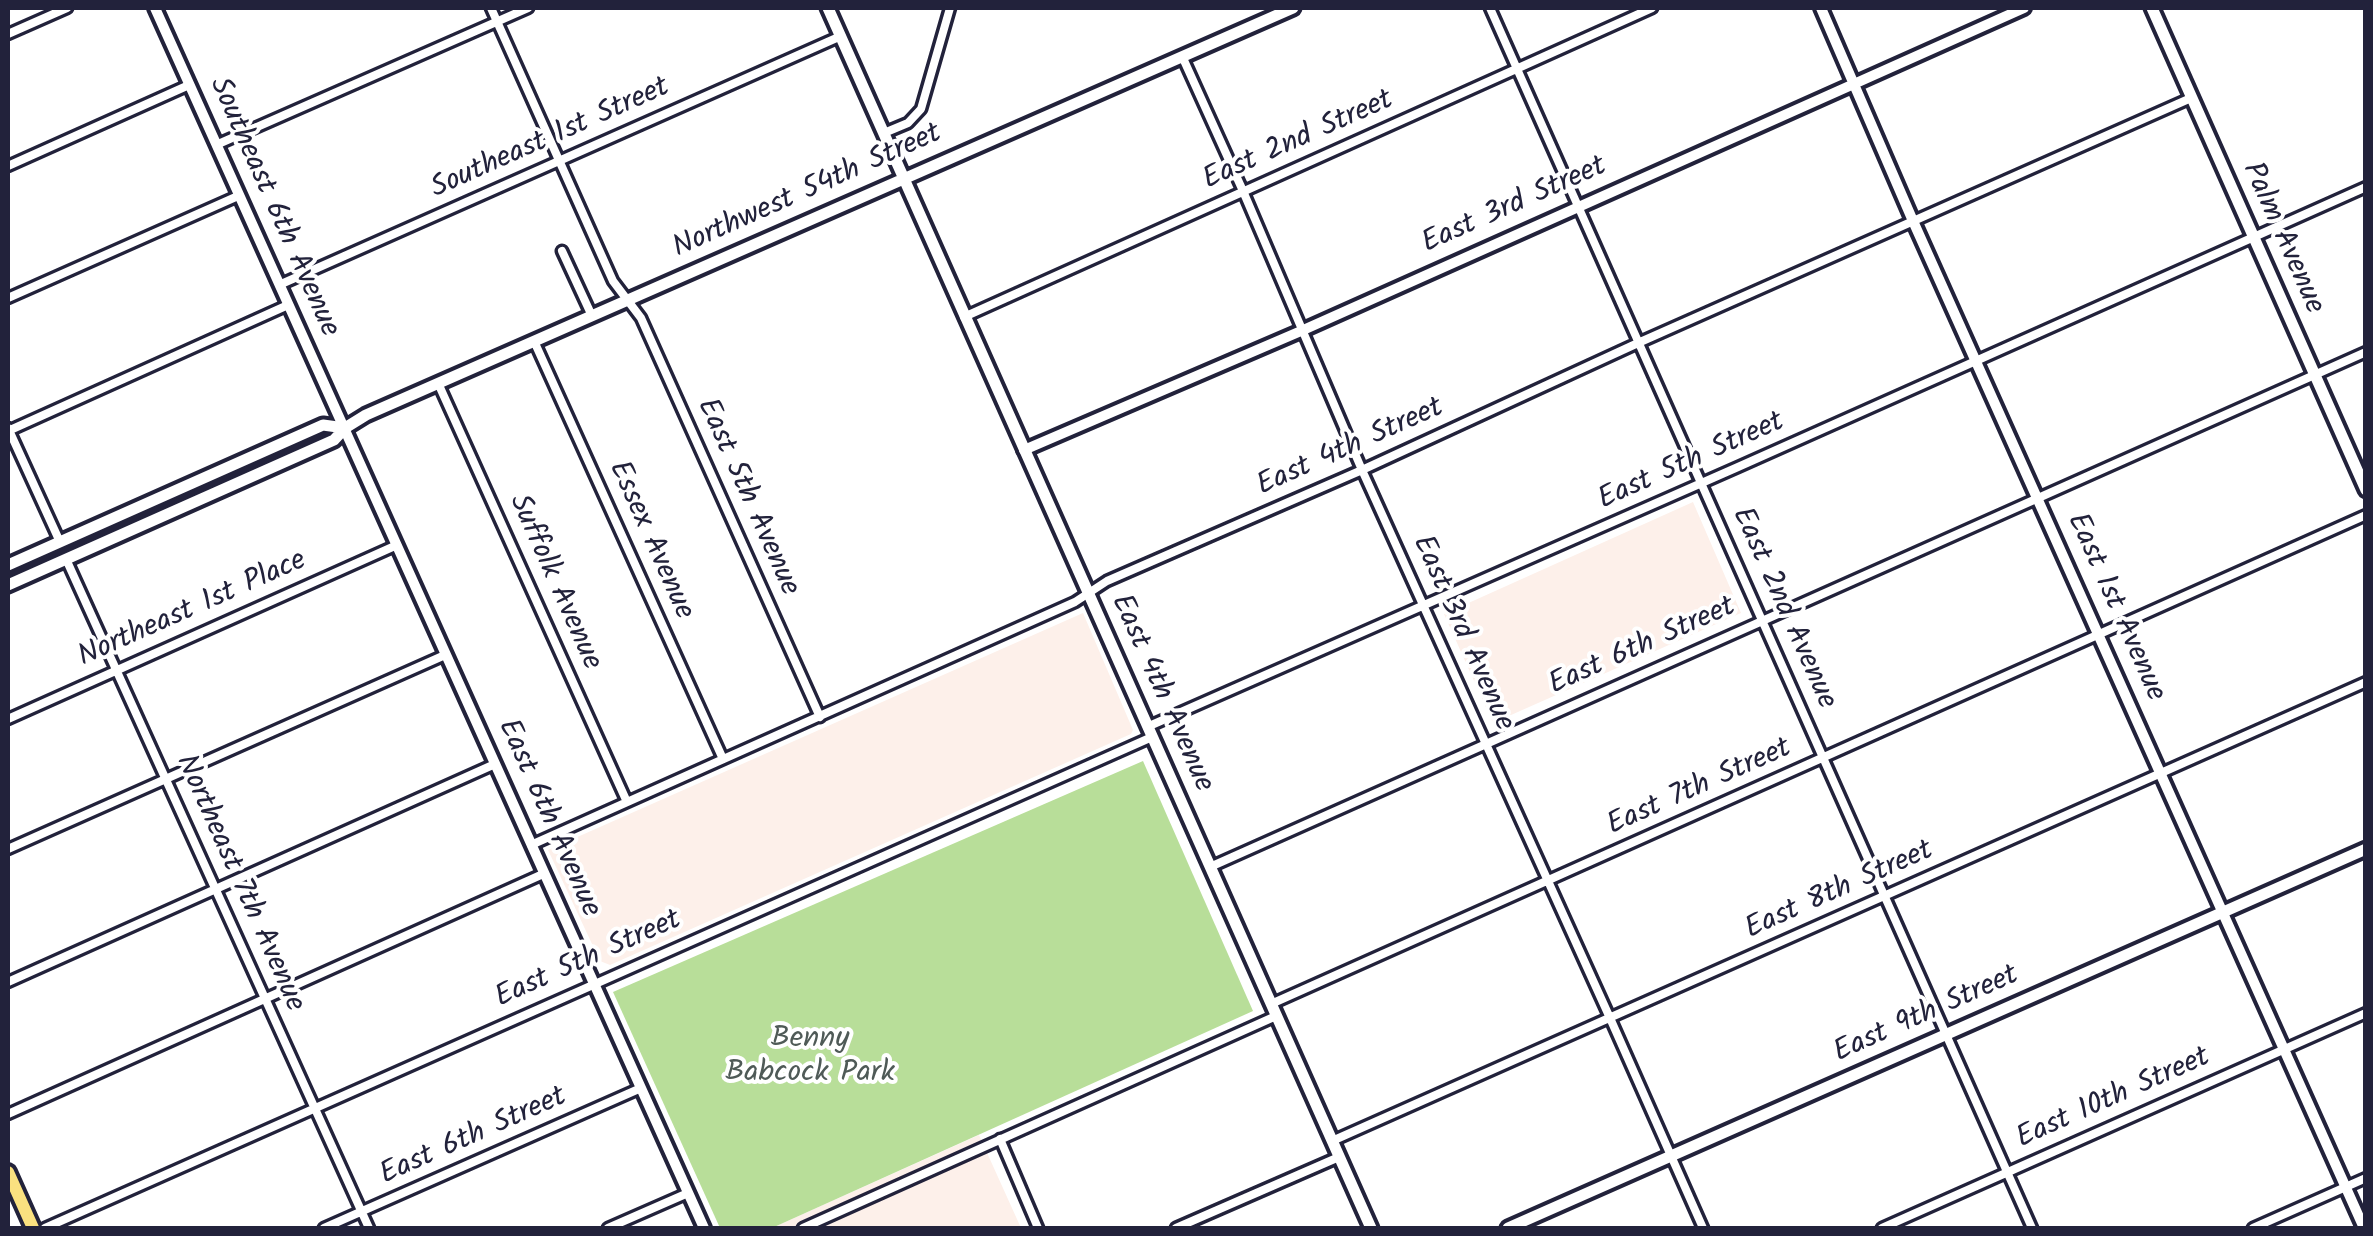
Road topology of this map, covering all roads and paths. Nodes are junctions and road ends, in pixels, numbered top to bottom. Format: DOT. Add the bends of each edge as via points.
graph roads {
  1 [pos="67,8"];
  2 [pos="155,8"];
  3 [pos="491,8"];
  4 [pos="528,8"];
  5 [pos="828,8"];
  6 [pos="950,8"];
  7 [pos="1293,8"];
  8 [pos="1490,8"];
  9 [pos="1652,8"];
  10 [pos="1821,8"];
  11 [pos="2024,8"];
  12 [pos="2152,8"];
  13 [pos="497,21"];
  14 [pos="8,34"];
  15 [pos="841,36"];
  16 [pos="1182,56"];
  17 [pos="1516,68"];
  18 [pos="1855,84"];
  19 [pos="189,85"];
  20 [pos="2192,98"];
  21 [pos="884,133"];
  22 [pos="216,145"];
  23 [pos="560,160"];
  24 [pos="8,166"];
  25 [pos="904,179"];
  26 [pos="2366,187"];
  27 [pos="1243,191"];
  28 [pos="238,196"];
  29 [pos="1578,206"];
  30 [pos="1913,221"];
  31 [pos="2253,237"];
  32 [pos="562,251"];
  33 [pos="279,285"];
  34 [pos="8,298"];
  35 [pos="628,300"];
  36 [pos="288,305"];
  37 [pos="592,316"];
  38 [pos="964,317"];
  39 [pos="1301,330"];
  40 [pos="534,341"];
  41 [pos="1638,342"];
  42 [pos="2366,352"];
  43 [pos="1976,361"];
  44 [pos="2314,374"];
  45 [pos="438,384"];
  46 [pos="344,428"];
  47 [pos="8,429"];
  48 [pos="1024,450"];
  49 [pos="1362,470"];
  50 [pos="1702,483"];
  51 [pos="2366,490"];
  52 [pos="173,492"];
  53 [pos="2038,498"];
  54 [pos="2366,515"];
  55 [pos="60,542"];
  56 [pos="397,545"];
  57 [pos="66,559"];
  58 [pos="8,565"];
  59 [pos="8,585"];
  60 [pos="1088,592"];
  61 [pos="1423,606"];
  62 [pos="1762,620"];
  63 [pos="2099,636"];
  64 [pos="445,655"];
  65 [pos="116,671"];
  66 [pos="2366,682"];
  67 [pos="820,717"];
  68 [pos="8,719"];
  69 [pos="1150,732"];
  70 [pos="1486,743"];
  71 [pos="1822,758"];
  72 [pos="723,759"];
  73 [pos="495,764"];
  74 [pos="2160,774"];
  75 [pos="166,780"];
  76 [pos="627,802"];
  77 [pos="531,845"];
  78 [pos="8,849"];
  79 [pos="2366,849"];
  80 [pos="1210,867"];
  81 [pos="544,874"];
  82 [pos="1548,881"];
  83 [pos="216,890"];
  84 [pos="1885,897"];
  85 [pos="2224,912"];
  86 [pos="8,982"];
  87 [pos="594,984"];
  88 [pos="265,998"];
  89 [pos="1273,1010"];
  90 [pos="2366,1013"];
  91 [pos="1610,1018"];
  92 [pos="1946,1036"];
  93 [pos="2284,1049"];
  94 [pos="641,1088"];
  95 [pos="315,1107"];
  96 [pos="8,1114"];
  97 [pos="1000,1139"];
  98 [pos="1332,1141"];
  99 [pos="1339,1156"];
  100 [pos="1670,1157"];
  101 [pos="8,1172"];
  102 [pos="2007,1172"];
  103 [pos="2366,1178"];
  104 [pos="2346,1187"];
  105 [pos="688,1192"];
  106 [pos="362,1212"];
  107 [pos="34,1228"];
  108 [pos="45,1228"];
  109 [pos="324,1228"];
  110 [pos="369,1228"];
  111 [pos="608,1228"];
  112 [pos="704,1228"];
  113 [pos="804,1228"];
  114 [pos="1038,1228"];
  115 [pos="1176,1228"];
  116 [pos="1371,1228"];
  117 [pos="1508,1228"];
  118 [pos="1703,1228"];
  119 [pos="1882,1228"];
  120 [pos="2032,1228"];
  121 [pos="2253,1228"];
  122 [pos="2364,1228"];
  1 -- 14 [label="street"];
  2 -- 19 [label="street, Southeast 6th Avenue"];
  3 -- 13 [label="street, East 5th Avenue"];
  4 -- 13 [label="street"];
  5 -- 15 [label="main road, East 4th Avenue"];
  6 -- 21 [label="street" via="921,109"];
  7 -- 16 [label="main road, Northwest 54th Street"];
  8 -- 17 [label="street, East 2nd Avenue"];
  9 -- 17 [label="street, East 2nd Street"];
  10 -- 18 [label="street, East 1st Avenue"];
  11 -- 18 [label="street, East 3rd Street"];
  12 -- 20 [label="main road, Palm Avenue"];
  13 -- 22 [label="street"];
  13 -- 23 [label="street, East 5th Avenue"];
  15 -- 21 [label="main road, East 4th Avenue"];
  15 -- 23 [label="street, Southeast 1st Street"];
  16 -- 25 [label="main road, Northwest 54th Street"];
  16 -- 27 [label="street, East 3rd Avenue"];
  17 -- 27 [label="street, East 2nd Street"];
  17 -- 29 [label="street, East 2nd Avenue"];
  18 -- 29 [label="street, East 3rd Street"];
  18 -- 30 [label="street, East 1st Avenue"];
  19 -- 22 [label="street, Southeast 6th Avenue"];
  19 -- 24 [label="street"];
  20 -- 30 [label="street, East 4th Street"];
  20 -- 31 [label="main road, Palm Avenue"];
  21 -- 25 [label="main road, East 4th Avenue"];
  22 -- 28 [label="street, Southeast 6th Avenue"];
  23 -- 33 [label="street, Southeast 1st Street"];
  23 -- 35 [label="street, East 5th Avenue"];
  25 -- 35 [label="main road, Northwest 54th Street"];
  25 -- 38 [label="main road, East 4th Avenue"];
  26 -- 31 [label="street, East 5th Street"];
  27 -- 38 [label="street, East 2nd Street"];
  27 -- 39 [label="street, East 3rd Avenue"];
  28 -- 33 [label="street, Southeast 6th Avenue"];
  28 -- 34 [label="street"];
  29 -- 39 [label="street, East 3rd Street"];
  29 -- 41 [label="street, East 2nd Avenue"];
  30 -- 41 [label="street, East 4th Street"];
  30 -- 43 [label="street, East 1st Avenue"];
  31 -- 43 [label="street, East 5th Street"];
  31 -- 44 [label="main road, Palm Avenue"];
  32 -- 37 [label="street"];
  33 -- 36 [label="street, Southeast 6th Avenue"];
  35 -- 37 [label="main road, Northwest 54th Street"];
  35 -- 67 [label="street, East 5th Avenue"];
  36 -- 46 [label="street, Southeast 6th Avenue"];
  36 -- 47 [label="street"];
  37 -- 40 [label="main road, Northwest 54th Street"];
  38 -- 48 [label="main road, East 4th Avenue"];
  39 -- 48 [label="street, East 3rd Street"];
  39 -- 49 [label="street, East 3rd Avenue"];
  40 -- 45 [label="main road, Northwest 54th Street"];
  40 -- 72 [label="street, Essex Avenue"];
  41 -- 49 [label="street, East 4th Street"];
  41 -- 50 [label="street, East 2nd Avenue"];
  42 -- 44 [label="street, East 6th Street"];
  43 -- 50 [label="street, East 5th Street"];
  43 -- 53 [label="street, East 1st Avenue"];
  44 -- 51 [label="main road, Palm Avenue"];
  44 -- 53 [label="street, East 6th Street"];
  45 -- 46 [label="main road, Northwest 54th Street"];
  45 -- 76 [label="street, Suffolk Avenue"];
  46 -- 52 [label="main road, Northwest 54th Street" via="323,426"];
  46 -- 56 [label="street, East 6th Avenue"];
  46 -- 57 [label="main road, Northwest 54th Street" via="334,440"];
  47 -- 55 [label="street"];
  48 -- 60 [label="main road, East 4th Avenue"];
  49 -- 60 [label="street, East 4th Street"];
  49 -- 61 [label="street, East 3rd Avenue"];
  50 -- 61 [label="street, East 5th Street"];
  50 -- 62 [label="street, East 2nd Avenue"];
  52 -- 55 [label="main road, Northwest 54th Street"];
  52 -- 57 [label="main road" via="89,537"];
  53 -- 62 [label="street, East 6th Street"];
  53 -- 63 [label="street, East 1st Avenue"];
  54 -- 63 [label="street, East 7th Street"];
  55 -- 58 [label="main road, Northwest 54th Street"];
  56 -- 64 [label="street, East 6th Avenue"];
  56 -- 65 [label="street, Northeast 1st Place"];
  57 -- 59 [label="main road, Northwest 54th Street"];
  57 -- 65 [label="street, Northeast 7th Avenue"];
  60 -- 67 [label="street, East 4th Street"];
  60 -- 69 [label="main road, East 4th Avenue"];
  61 -- 69 [label="street, East 5th Street"];
  61 -- 70 [label="street, East 3rd Avenue"];
  62 -- 70 [label="street, East 6th Street"];
  62 -- 71 [label="street, East 2nd Avenue"];
  63 -- 71 [label="street, East 7th Street"];
  63 -- 74 [label="street, East 1st Avenue"];
  64 -- 73 [label="street, East 6th Avenue"];
  64 -- 75 [label="street"];
  65 -- 68 [label="street, Northeast 1st Place"];
  65 -- 75 [label="street, Northeast 7th Avenue"];
  66 -- 74 [label="street, East 8th Street"];
  67 -- 72 [label="street, East 4th Street"];
  69 -- 80 [label="main road, East 4th Avenue"];
  69 -- 87 [label="street, East 5th Street"];
  70 -- 80 [label="street, East 6th Street"];
  70 -- 82 [label="street, East 3rd Avenue"];
  71 -- 82 [label="street, East 7th Street"];
  71 -- 84 [label="street, East 2nd Avenue"];
  72 -- 76 [label="street, East 4th Street"];
  73 -- 77 [label="street, East 6th Avenue"];
  73 -- 83 [label="street"];
  74 -- 84 [label="street, East 8th Street"];
  74 -- 85 [label="street, East 1st Avenue"];
  75 -- 78 [label="street"];
  75 -- 83 [label="street, Northeast 7th Avenue"];
  76 -- 77 [label="street, East 4th Street"];
  77 -- 81 [label="street, East 6th Avenue"];
  79 -- 85 [label="main road, East 9th Street"];
  80 -- 89 [label="main road, East 4th Avenue"];
  81 -- 87 [label="street, East 6th Avenue"];
  81 -- 88 [label="street"];
  82 -- 89 [label="street, East 7th Street"];
  82 -- 91 [label="street, East 3rd Avenue"];
  83 -- 86 [label="street"];
  83 -- 88 [label="street, Northeast 7th Avenue"];
  84 -- 91 [label="street, East 8th Street"];
  84 -- 92 [label="street, East 2nd Avenue"];
  85 -- 92 [label="main road, East 9th Street"];
  85 -- 93 [label="street, East 1st Avenue"];
  87 -- 94 [label="street, East 6th Avenue"];
  87 -- 95 [label="street, East 5th Street"];
  88 -- 95 [label="street, Northeast 7th Avenue"];
  88 -- 96 [label="street"];
  89 -- 97 [label="street, East 7th Street"];
  89 -- 98 [label="main road, East 4th Avenue"];
  90 -- 93 [label="street, East 10th Street"];
  91 -- 98 [label="street, East 8th Street"];
  91 -- 100 [label="street, East 3rd Avenue"];
  92 -- 100 [label="main road, East 9th Street"];
  92 -- 102 [label="street, East 2nd Avenue"];
  93 -- 102 [label="street, East 10th Street"];
  93 -- 104 [label="street, East 1st Avenue"];
  94 -- 105 [label="street, East 6th Avenue"];
  94 -- 106 [label="street, East 6th Street"];
  95 -- 106 [label="street, Northeast 7th Avenue"];
  95 -- 108 [label="street, East 5th Street"];
  97 -- 113 [label="street, East 7th Street"];
  97 -- 114 [label="street"];
  98 -- 99 [label="main road, East 4th Avenue"];
  99 -- 115 [label="street"];
  99 -- 116 [label="main road, East 4th Avenue"];
  100 -- 117 [label="main road, East 9th Street"];
  100 -- 118 [label="street, East 3rd Avenue"];
  101 -- 107 [label="main road"];
  102 -- 119 [label="street, East 10th Street"];
  102 -- 120 [label="street, East 2nd Avenue"];
  103 -- 104 [label="street"];
  104 -- 121 [label="street"];
  104 -- 122 [label="street, East 1st Avenue"];
  105 -- 111 [label="street"];
  105 -- 112 [label="street, East 6th Avenue"];
  106 -- 109 [label="street, East 6th Street"];
  106 -- 110 [label="street, Northeast 7th Avenue"];
}
